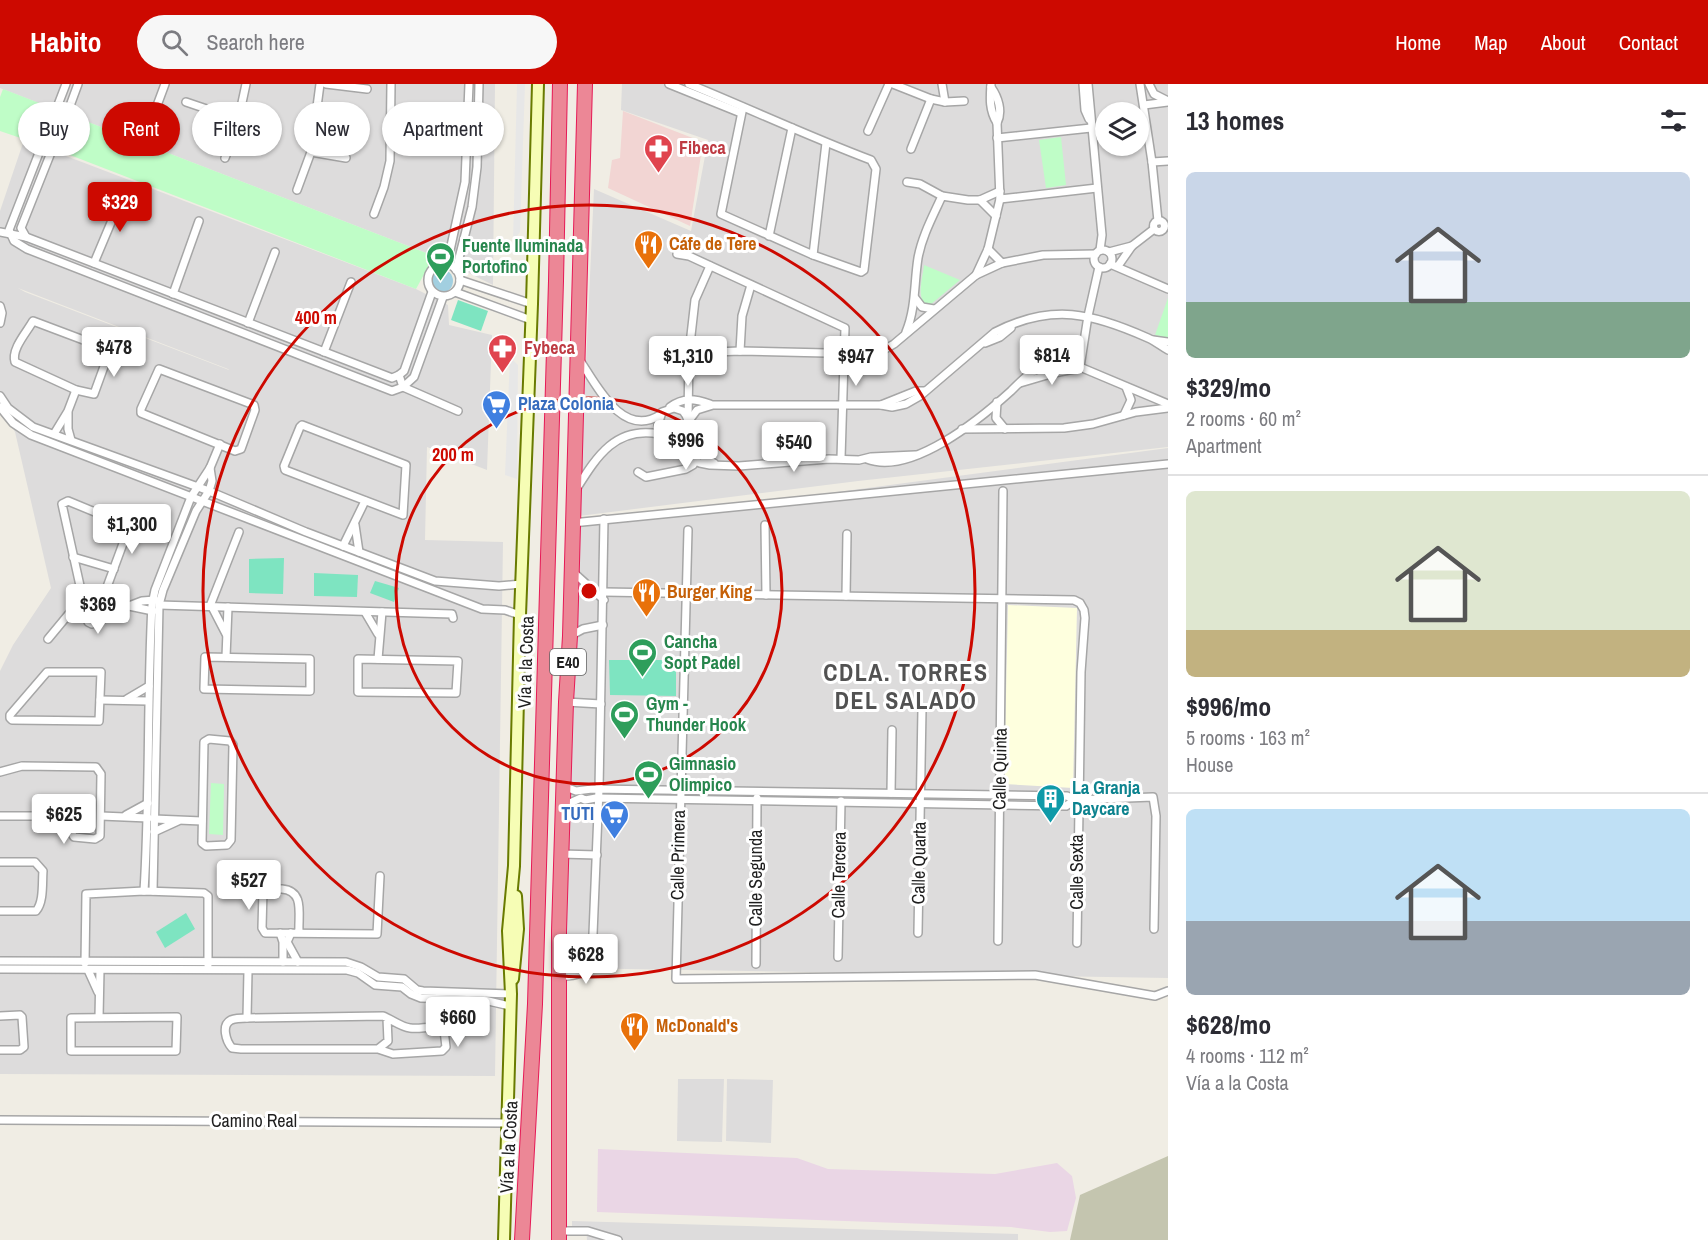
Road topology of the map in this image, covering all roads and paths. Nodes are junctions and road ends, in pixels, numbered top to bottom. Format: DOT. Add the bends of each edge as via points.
graph roads {
  1 [pos="66,84"];
  2 [pos="78,84"];
  3 [pos="165,84"];
  4 [pos="246,84"];
  5 [pos="320,84"];
  6 [pos="326,84"];
  7 [pos="391,84"];
  8 [pos="469,84"];
  9 [pos="479,84"];
  10 [pos="538,84"];
  11 [pos="560,84"];
  12 [pos="585,84"];
  13 [pos="669,84"];
  14 [pos="689,84"];
  15 [pos="891,84"];
  16 [pos="942,84"];
  17 [pos="1083,84"];
  18 [pos="1088,84"];
  19 [pos="1140,84"];
  20 [pos="1149,84"];
  21 [pos="991,85"];
  22 [pos="368,88"];
  23 [pos="1154,94"];
  24 [pos="1142,95"];
  25 [pos="931,99"];
  26 [pos="964,101"];
  27 [pos="59,102"];
  28 [pos="71,102"];
  29 [pos="158,102"];
  30 [pos="186,102"];
  31 [pos="242,102"];
  32 [pos="318,102"];
  33 [pos="468,102"];
  34 [pos="479,102"];
  35 [pos="945,102"];
  36 [pos="1143,102"];
  37 [pos="1168,102"];
  38 [pos="192,104"];
  39 [pos="1149,104"];
  40 [pos="742,110"];
  41 [pos="1091,125"];
  42 [pos="792,128"];
  43 [pos="868,131"];
  44 [pos="997,138"];
  45 [pos="1149,141"];
  46 [pos="826,143"];
  47 [pos="911,149"];
  48 [pos="38,156"];
  49 [pos="50,156"];
  50 [pos="310,156"];
  51 [pos="334,156"];
  52 [pos="466,156"];
  53 [pos="477,156"];
  54 [pos="346,158"];
  55 [pos="1168,161"];
  56 [pos="1152,162"];
  57 [pos="908,182"];
  58 [pos="1097,188"];
  59 [pos="297,190"];
  60 [pos="123,194"];
  61 [pos="1000,195"];
  62 [pos="942,196"];
  63 [pos="980,200"];
  64 [pos="374,214"];
  65 [pos="996,216"];
  66 [pos="199,221"];
  67 [pos="1164,226"];
  68 [pos="0,232"];
  69 [pos="10,235"];
  70 [pos="768,236"];
  71 [pos="26,237"];
  72 [pos="1132,246"];
  73 [pos="988,249"];
  74 [pos="275,252"];
  75 [pos="677,254"];
  76 [pos="813,255"];
  77 [pos="1101,256"];
  78 [pos="94,263"];
  79 [pos="447,264"];
  80 [pos="1002,264"];
  81 [pos="1114,265"];
  82 [pos="710,266"];
  83 [pos="456,270"];
  84 [pos="976,275"];
  85 [pos="460,280"];
  86 [pos="351,282"];
  87 [pos="752,285"];
  88 [pos="486,289"];
  89 [pos="1168,289"];
  90 [pos="432,292"];
  91 [pos="455,292"];
  92 [pos="173,294"];
  93 [pos="443,297"];
  94 [pos="509,297"];
  95 [pos="915,298"];
  96 [pos="481,301"];
  97 [pos="532,304"];
  98 [pos="0,306"];
  99 [pos="210,308"];
  100 [pos="934,309"];
  101 [pos="506,310"];
  102 [pos="1088,315"];
  103 [pos="206,319"];
  104 [pos="531,320"];
  105 [pos="0,321"];
  106 [pos="248,323"];
  107 [pos="905,334"];
  108 [pos="1151,339"];
  109 [pos="1168,342"];
  110 [pos="1168,350"];
  111 [pos="740,351"];
  112 [pos="324,352"];
  113 [pos="689,353"];
  114 [pos="845,353"];
  115 [pos="577,357"];
  116 [pos="1080,367"];
  117 [pos="399,375"];
  118 [pos="403,387"];
  119 [pos="1126,387"];
  120 [pos="76,390"];
  121 [pos="0,396"];
  122 [pos="689,399"];
  123 [pos="997,402"];
  124 [pos="712,405"];
  125 [pos="844,406"];
  126 [pos="1168,406"];
  127 [pos="0,407"];
  128 [pos="669,408"];
  129 [pos="68,411"];
  130 [pos="458,411"];
  131 [pos="660,415"];
  132 [pos="1124,415"];
  133 [pos="688,423"];
  134 [pos="626,426"];
  135 [pos="962,429"];
  136 [pos="1005,429"];
  137 [pos="32,431"];
  138 [pos="54,434"];
  139 [pos="662,434"];
  140 [pos="672,439"];
  141 [pos="71,440"];
  142 [pos="220,444"];
  143 [pos="99,451"];
  144 [pos="683,452"];
  145 [pos="699,454"];
  146 [pos="841,459"];
  147 [pos="95,460"];
  148 [pos="696,462"];
  149 [pos="1168,464"];
  150 [pos="719,465"];
  151 [pos="210,468"];
  152 [pos="676,471"];
  153 [pos="638,472"];
  154 [pos="199,488"];
  155 [pos="208,491"];
  156 [pos="1003,491"];
  157 [pos="572,496"];
  158 [pos="191,497"];
  159 [pos="365,501"];
  160 [pos="202,502"];
  161 [pos="604,519"];
  162 [pos="354,523"];
  163 [pos="572,523"];
  164 [pos="765,525"];
  165 [pos="687,530"];
  166 [pos="239,532"];
  167 [pos="847,534"];
  168 [pos="331,542"];
  169 [pos="344,546"];
  170 [pos="328,550"];
  171 [pos="358,552"];
  172 [pos="73,557"];
  173 [pos="114,569"];
  174 [pos="571,570"];
  175 [pos="521,584"];
  176 [pos="604,592"];
  177 [pos="687,594"];
  178 [pos="766,595"];
  179 [pos="846,596"];
  180 [pos="82,598"];
  181 [pos="1003,598"];
  182 [pos="604,600"];
  183 [pos="107,605"];
  184 [pos="156,605"];
  185 [pos="211,607"];
  186 [pos="228,607"];
  187 [pos="365,612"];
  188 [pos="382,612"];
  189 [pos="520,615"];
  190 [pos="570,617"];
  191 [pos="453,618"];
  192 [pos="603,625"];
  193 [pos="590,627"];
  194 [pos="227,636"];
  195 [pos="379,636"];
  196 [pos="570,636"];
  197 [pos="48,639"];
  198 [pos="226,657"];
  199 [pos="378,660"];
  200 [pos="149,686"];
  201 [pos="100,700"];
  202 [pos="125,700"];
  203 [pos="148,701"];
  204 [pos="566,702"];
  205 [pos="601,704"];
  206 [pos="922,709"];
  207 [pos="892,730"];
  208 [pos="152,731"];
  209 [pos="0,772"];
  210 [pos="563,786"];
  211 [pos="599,789"];
  212 [pos="680,790"];
  213 [pos="757,792"];
  214 [pos="841,793"];
  215 [pos="891,793"];
  216 [pos="920,794"];
  217 [pos="999,795"];
  218 [pos="598,799"];
  219 [pos="679,800"];
  220 [pos="1077,800"];
  221 [pos="757,802"];
  222 [pos="148,803"];
  223 [pos="841,803"];
  224 [pos="920,804"];
  225 [pos="999,806"];
  226 [pos="562,811"];
  227 [pos="0,816"];
  228 [pos="101,816"];
  229 [pos="123,816"];
  230 [pos="151,819"];
  231 [pos="181,820"];
  232 [pos="202,821"];
  233 [pos="154,832"];
  234 [pos="150,854"];
  235 [pos="561,854"];
  236 [pos="597,855"];
  237 [pos="0,862"];
  238 [pos="380,876"];
  239 [pos="144,891"];
  240 [pos="153,891"];
  241 [pos="0,911"];
  242 [pos="1154,929"];
  243 [pos="280,933"];
  244 [pos="295,933"];
  245 [pos="918,933"];
  246 [pos="998,941"];
  247 [pos="1077,943"];
  248 [pos="838,957"];
  249 [pos="85,960"];
  250 [pos="0,961"];
  251 [pos="208,961"];
  252 [pos="298,962"];
  253 [pos="283,963"];
  254 [pos="756,964"];
  255 [pos="323,966"];
  256 [pos="0,969"];
  257 [pos="86,970"];
  258 [pos="100,970"];
  259 [pos="208,971"];
  260 [pos="239,971"];
  261 [pos="248,971"];
  262 [pos="559,976"];
  263 [pos="247,991"];
  264 [pos="1168,991"];
  265 [pos="511,994"];
  266 [pos="99,995"];
  267 [pos="510,1006"];
  268 [pos="0,1016"];
  269 [pos="99,1017"];
  270 [pos="248,1018"];
  271 [pos="387,1018"];
  272 [pos="378,1049"];
  273 [pos="0,1050"];
  274 [pos="0,1120"];
  275 [pos="507,1123"];
  276 [pos="524,1190"];
  277 [pos="585,1231"];
  278 [pos="556,1237"];
  279 [pos="504,1240"];
  280 [pos="522,1240"];
  281 [pos="529,1240"];
  282 [pos="585,1240"];
  283 [pos="618,1240"];
  1 -- 27 [label="street"];
  2 -- 28 [label="street"];
  3 -- 29 [label="street"];
  4 -- 31 [label="street"];
  5 -- 32 [label="street"];
  6 -- 22 [label="street"];
  7 -- 64 [label="street" via="390,161"];
  8 -- 33 [label="street"];
  9 -- 34 [label="street"];
  10 -- 97 [label="street, Vía a la Costa"];
  11 -- 276 [label="highway, Vía a la Costa / E40" via="535,1004"];
  12 -- 115 [label="highway, E40"];
  13 -- 40 [label="street"];
  14 -- 40 [label="street"];
  15 -- 25 [label="street"];
  15 -- 43 [label="street"];
  16 -- 35 [label="street"];
  17 -- 41 [label="street" via="1085,110"];
  18 -- 41 [label="street"];
  19 -- 24 [label="street"];
  20 -- 23 [label="street"];
  21 -- 44 [label="street" via="989,98"];
  23 -- 24 [label="street"];
  23 -- 37 [label="street"];
  24 -- 36 [label="street"];
  25 -- 35 [label="street"];
  25 -- 47 [label="street"];
  26 -- 35 [label="street"];
  30 -- 38 [label="street"];
  37 -- 39 [label="street"];
  40 -- 42 [label="street"];
  40 -- 70 [label="street" via="721,214"];
  41 -- 44 [label="street"];
  41 -- 58 [label="street"];
  42 -- 46 [label="street"];
  42 -- 70 [label="street"];
  44 -- 61 [label="street"];
  45 -- 56 [label="street"];
  46 -- 76 [label="street"];
  46 -- 76 [label="street" via="875,165 864,270 859,272"];
  48 -- 69 [label="street"];
  49 -- 71 [label="street" via="21,228"];
  50 -- 59 [label="street"];
  51 -- 54 [label="street"];
  52 -- 79 [label="street" via="465,182"];
  53 -- 83 [label="street" via="472,207"];
  55 -- 56 [label="street"];
  56 -- 67 [label="street"];
  57 -- 62 [label="street"];
  58 -- 61 [label="street"];
  58 -- 77 [label="street"];
  60 -- 78 [label="street"];
  61 -- 63 [label="street"];
  61 -- 65 [label="street"];
  62 -- 63 [label="street"];
  62 -- 95 [label="street" via="921,242"];
  63 -- 65 [label="street"];
  65 -- 73 [label="street"];
  66 -- 92 [label="street"];
  67 -- 72 [label="street" via="1154,223 1154,229"];
  68 -- 69 [label="street"];
  69 -- 71 [label="street"];
  69 -- 103 [label="street" via="27,249"];
  70 -- 76 [label="street"];
  71 -- 78 [label="street"];
  72 -- 77 [label="street"];
  72 -- 81 [label="street"];
  73 -- 80 [label="street"];
  73 -- 84 [label="street"];
  74 -- 106 [label="street"];
  75 -- 82 [label="street"];
  77 -- 80 [label="street" via="1043,255"];
  77 -- 81 [label="street" via="1112,258"];
  77 -- 81 [label="street" via="1105,267"];
  77 -- 102 [label="street"];
  78 -- 92 [label="street"];
  79 -- 83 [label="street"];
  79 -- 90 [label="street" via="429,273"];
  80 -- 84 [label="street"];
  81 -- 89 [label="street"];
  82 -- 87 [label="street"];
  82 -- 113 [label="street" via="695,300"];
  83 -- 85 [label="street"];
  84 -- 100 [label="street"];
  85 -- 88 [label="street"];
  85 -- 91 [label="street"];
  86 -- 112 [label="street"];
  87 -- 111 [label="street" via="742,316"];
  87 -- 114 [label="street" via="842,325"];
  88 -- 94 [label="street"];
  88 -- 96 [label="street"];
  90 -- 93 [label="street"];
  90 -- 117 [label="street" via="404,371"];
  91 -- 93 [label="street"];
  91 -- 96 [label="street"];
  92 -- 99 [label="street"];
  93 -- 118 [label="street" via="414,377"];
  94 -- 97 [label="street"];
  94 -- 101 [label="street"];
  95 -- 100 [label="street" via="922,306"];
  95 -- 107 [label="street"];
  96 -- 101 [label="street"];
  97 -- 104 [label="street, Vía a la Costa"];
  98 -- 105 [label="street"];
  99 -- 103 [label="street"];
  99 -- 106 [label="street"];
  100 -- 107 [label="street"];
  101 -- 104 [label="street"];
  102 -- 108 [label="street"];
  102 -- 116 [label="street"];
  102 -- 125 [label="street" via="1060,313 1008,326 995,332 925,391 881,405"];
  103 -- 118 [label="street" via="392,391"];
  104 -- 175 [label="street, Vía a la Costa"];
  106 -- 112 [label="street"];
  107 -- 114 [label="street" via="880,352"];
  108 -- 109 [label="street"];
  108 -- 110 [label="street"];
  111 -- 113 [label="street"];
  111 -- 114 [label="street"];
  112 -- 117 [label="street" via="392,378"];
  113 -- 122 [label="street"];
  114 -- 125 [label="street"];
  115 -- 134 [label="street"];
  115 -- 157 [label="highway, E40"];
  116 -- 119 [label="street"];
  116 -- 123 [label="street" via="1018,384"];
  117 -- 118 [label="street"];
  118 -- 130 [label="street"];
  119 -- 126 [label="street"];
  119 -- 132 [label="street" via="1131,400"];
  120 -- 120 [label="street" via="94,394 110,350 34,321 15,351 15,362"];
  120 -- 129 [label="street"];
  121 -- 137 [label="street"];
  122 -- 124 [label="street"];
  122 -- 128 [label="street"];
  122 -- 133 [label="street"];
  123 -- 135 [label="street"];
  123 -- 136 [label="street" via="996,418"];
  124 -- 125 [label="street"];
  124 -- 133 [label="street" via="697,410"];
  125 -- 146 [label="street"];
  126 -- 132 [label="street"];
  127 -- 137 [label="street" via="13,423"];
  128 -- 131 [label="street"];
  128 -- 133 [label="street" via="683,411"];
  129 -- 138 [label="street"];
  129 -- 141 [label="street"];
  131 -- 134 [label="street"];
  131 -- 139 [label="street" via="658,425"];
  132 -- 136 [label="street" via="1064,428"];
  133 -- 140 [label="street" via="684,434"];
  133 -- 145 [label="street" via="692,445"];
  134 -- 139 [label="street"];
  134 -- 157 [label="street" via="600,454"];
  135 -- 136 [label="street"];
  135 -- 146 [label="street" via="910,458 882,463"];
  137 -- 138 [label="street"];
  137 -- 147 [label="street"];
  138 -- 141 [label="street"];
  139 -- 140 [label="street"];
  140 -- 144 [label="street"];
  141 -- 143 [label="street"];
  142 -- 142 [label="street" via="235,451 241,449 254,405 158,369 141,413"];
  142 -- 151 [label="street"];
  143 -- 147 [label="street"];
  143 -- 154 [label="street"];
  144 -- 148 [label="street"];
  144 -- 152 [label="street" via="683,462"];
  145 -- 148 [label="street"];
  145 -- 150 [label="street"];
  146 -- 150 [label="street"];
  147 -- 158 [label="street"];
  148 -- 150 [label="street"];
  148 -- 152 [label="street" via="690,468"];
  149 -- 161 [label="street"];
  151 -- 154 [label="street"];
  151 -- 155 [label="street" via="212,481"];
  152 -- 153 [label="street" via="646,477"];
  154 -- 155 [label="street"];
  154 -- 158 [label="street"];
  155 -- 160 [label="street"];
  155 -- 168 [label="street"];
  156 -- 181 [label="street, Calle Quinta"];
  157 -- 163 [label="highway, E40"];
  158 -- 160 [label="street"];
  158 -- 184 [label="street"];
  159 -- 159 [label="street" via="403,515 406,465 301,426 285,470"];
  159 -- 162 [label="street"];
  160 -- 170 [label="street"];
  160 -- 184 [label="street"];
  161 -- 163 [label="street"];
  161 -- 176 [label="street"];
  162 -- 169 [label="street"];
  162 -- 171 [label="street"];
  163 -- 174 [label="highway, E40"];
  164 -- 178 [label="street"];
  165 -- 177 [label="street, Calle Primera"];
  166 -- 185 [label="street"];
  167 -- 179 [label="street"];
  168 -- 169 [label="street"];
  168 -- 170 [label="street"];
  169 -- 171 [label="street"];
  170 -- 189 [label="street" via="482,609"];
  171 -- 175 [label="street" via="435,581"];
  172 -- 173 [label="street"];
  172 -- 173 [label="street" via="62,504 69,501 126,525 128,532"];
  172 -- 180 [label="street"];
  173 -- 183 [label="street" via="104,595"];
  174 -- 182 [label="street"];
  174 -- 190 [label="highway, E40"];
  175 -- 189 [label="street, Vía a la Costa"];
  176 -- 177 [label="street, Calle Sexta"];
  176 -- 182 [label="street"];
  177 -- 178 [label="street, Calle Sexta"];
  177 -- 212 [label="street, Calle Primera"];
  178 -- 179 [label="street, Calle Sexta"];
  179 -- 181 [label="street, Calle Sexta"];
  180 -- 183 [label="street" via="88,622 92,624 105,618"];
  180 -- 197 [label="street"];
  181 -- 217 [label="street, Calle Quinta"];
  181 -- 220 [label="street, Calle Sexta" via="1074,600 1084,610"];
  182 -- 192 [label="street"];
  183 -- 184 [label="street" via="129,606 142,601"];
  184 -- 185 [label="street"];
  184 -- 200 [label="street"];
  184 -- 208 [label="street"];
  185 -- 186 [label="street"];
  185 -- 194 [label="street"];
  186 -- 187 [label="street"];
  186 -- 194 [label="street"];
  187 -- 188 [label="street"];
  187 -- 195 [label="street"];
  188 -- 191 [label="street" via="452,614"];
  188 -- 195 [label="street"];
  189 -- 265 [label="street, Vía a la Costa" via="514,866 518,929"];
  190 -- 193 [label="street"];
  190 -- 196 [label="highway, E40"];
  192 -- 193 [label="street"];
  192 -- 205 [label="street"];
  193 -- 196 [label="street"];
  194 -- 198 [label="street"];
  195 -- 199 [label="street"];
  196 -- 204 [label="highway, E40"];
  198 -- 198 [label="street" via="310,659 310,691 204,689 205,657"];
  199 -- 199 [label="street" via="458,661 456,693 358,692 358,659"];
  200 -- 202 [label="street"];
  200 -- 203 [label="street"];
  201 -- 201 [label="street" via="101,672 46,672 10,718 99,721"];
  201 -- 202 [label="street"];
  202 -- 203 [label="street"];
  203 -- 208 [label="street"];
  204 -- 205 [label="street"];
  204 -- 210 [label="highway, E40"];
  205 -- 211 [label="street"];
  206 -- 216 [label="street, Calle Quarta"];
  207 -- 215 [label="street"];
  208 -- 222 [label="street"];
  208 -- 230 [label="street"];
  209 -- 228 [label="street" via="22,766 96,767 101,774"];
  210 -- 211 [label="street" via="576,791"];
  210 -- 226 [label="highway, E40"];
  211 -- 212 [label="street"];
  211 -- 218 [label="street"];
  212 -- 213 [label="street"];
  212 -- 219 [label="street, Calle Primera"];
  213 -- 214 [label="street"];
  213 -- 221 [label="street, Calle Segunda"];
  214 -- 215 [label="street"];
  214 -- 223 [label="street, Calle Tercera"];
  215 -- 216 [label="street"];
  216 -- 217 [label="street"];
  216 -- 224 [label="street, Calle Quarta"];
  217 -- 220 [label="street" via="1067,796"];
  217 -- 225 [label="street, Calle Quinta"];
  218 -- 219 [label="street"];
  218 -- 226 [label="street" via="580,798"];
  218 -- 236 [label="street"];
  219 -- 221 [label="street"];
  219 -- 264 [label="street, Calle Primera" via="676,979 1035,975 1155,996"];
  220 -- 225 [label="street" via="1066,806"];
  220 -- 242 [label="street" via="1153,797"];
  220 -- 247 [label="street, Calle Sexta"];
  221 -- 223 [label="street"];
  221 -- 254 [label="street, Calle Segunda"];
  222 -- 229 [label="street"];
  222 -- 230 [label="street"];
  223 -- 224 [label="street"];
  223 -- 248 [label="street, Calle Tercera"];
  224 -- 225 [label="street"];
  224 -- 245 [label="street, Calle Quarta"];
  225 -- 246 [label="street, Calle Quinta"];
  226 -- 235 [label="highway, E40"];
  227 -- 228 [label="street" via="68,816 74,837 95,839 100,836"];
  228 -- 229 [label="street"];
  229 -- 230 [label="street"];
  230 -- 231 [label="street"];
  230 -- 233 [label="street"];
  230 -- 234 [label="street"];
  231 -- 232 [label="street"];
  231 -- 233 [label="street"];
  232 -- 232 [label="street" via="203,845 229,843 233,745 230,741 204,742"];
  233 -- 234 [label="street"];
  234 -- 239 [label="street"];
  234 -- 240 [label="street"];
  235 -- 236 [label="street"];
  235 -- 262 [label="highway, E40"];
  236 -- 262 [label="street" via="592,958 576,976"];
  237 -- 241 [label="street" via="35,862 43,871 40,906 36,911"];
  238 -- 244 [label="street" via="377,934"];
  239 -- 240 [label="street"];
  239 -- 249 [label="street" via="86,894"];
  240 -- 251 [label="street" via="208,896"];
  243 -- 244 [label="street"];
  243 -- 244 [label="street" via="265,933 262,928 261,893 266,889 296,893"];
  243 -- 253 [label="street"];
  244 -- 252 [label="street" via="287,942"];
  249 -- 250 [label="street"];
  249 -- 251 [label="street"];
  249 -- 257 [label="street"];
  251 -- 253 [label="street"];
  251 -- 259 [label="street"];
  252 -- 253 [label="street"];
  252 -- 255 [label="street"];
  255 -- 261 [label="street"];
  255 -- 265 [label="street" via="355,964 373,976 404,979 423,991"];
  255 -- 267 [label="street" via="354,971 375,985 398,985 415,997 484,1000"];
  256 -- 257 [label="street"];
  257 -- 258 [label="street"];
  257 -- 266 [label="street"];
  258 -- 259 [label="street"];
  258 -- 266 [label="street"];
  259 -- 260 [label="street"];
  260 -- 261 [label="street"];
  260 -- 263 [label="street"];
  261 -- 263 [label="street"];
  262 -- 278 [label="highway, E40"];
  263 -- 270 [label="street"];
  265 -- 267 [label="street, Vía a la Costa"];
  266 -- 269 [label="street"];
  267 -- 275 [label="street, Vía a la Costa"];
  268 -- 273 [label="street" via="22,1017 24,1047"];
  269 -- 269 [label="street" via="70,1019 72,1053 176,1051 177,1017"];
  270 -- 271 [label="street"];
  270 -- 272 [label="street" via="228,1021 227,1042 232,1048"];
  271 -- 272 [label="street" via="388,1041"];
  271 -- 272 [label="street" via="409,1028 439,1027 444,1030 446,1047 442,1051 393,1054"];
  274 -- 275 [label="street, Camino Real"];
  275 -- 279 [label="street, Vía a la Costa"];
  276 -- 280 [label="highway, Vía a la Costa / E40"];
  276 -- 281 [label="highway"];
  277 -- 278 [label="street"];
  277 -- 282 [label="street"];
  277 -- 283 [label="street"];
}
